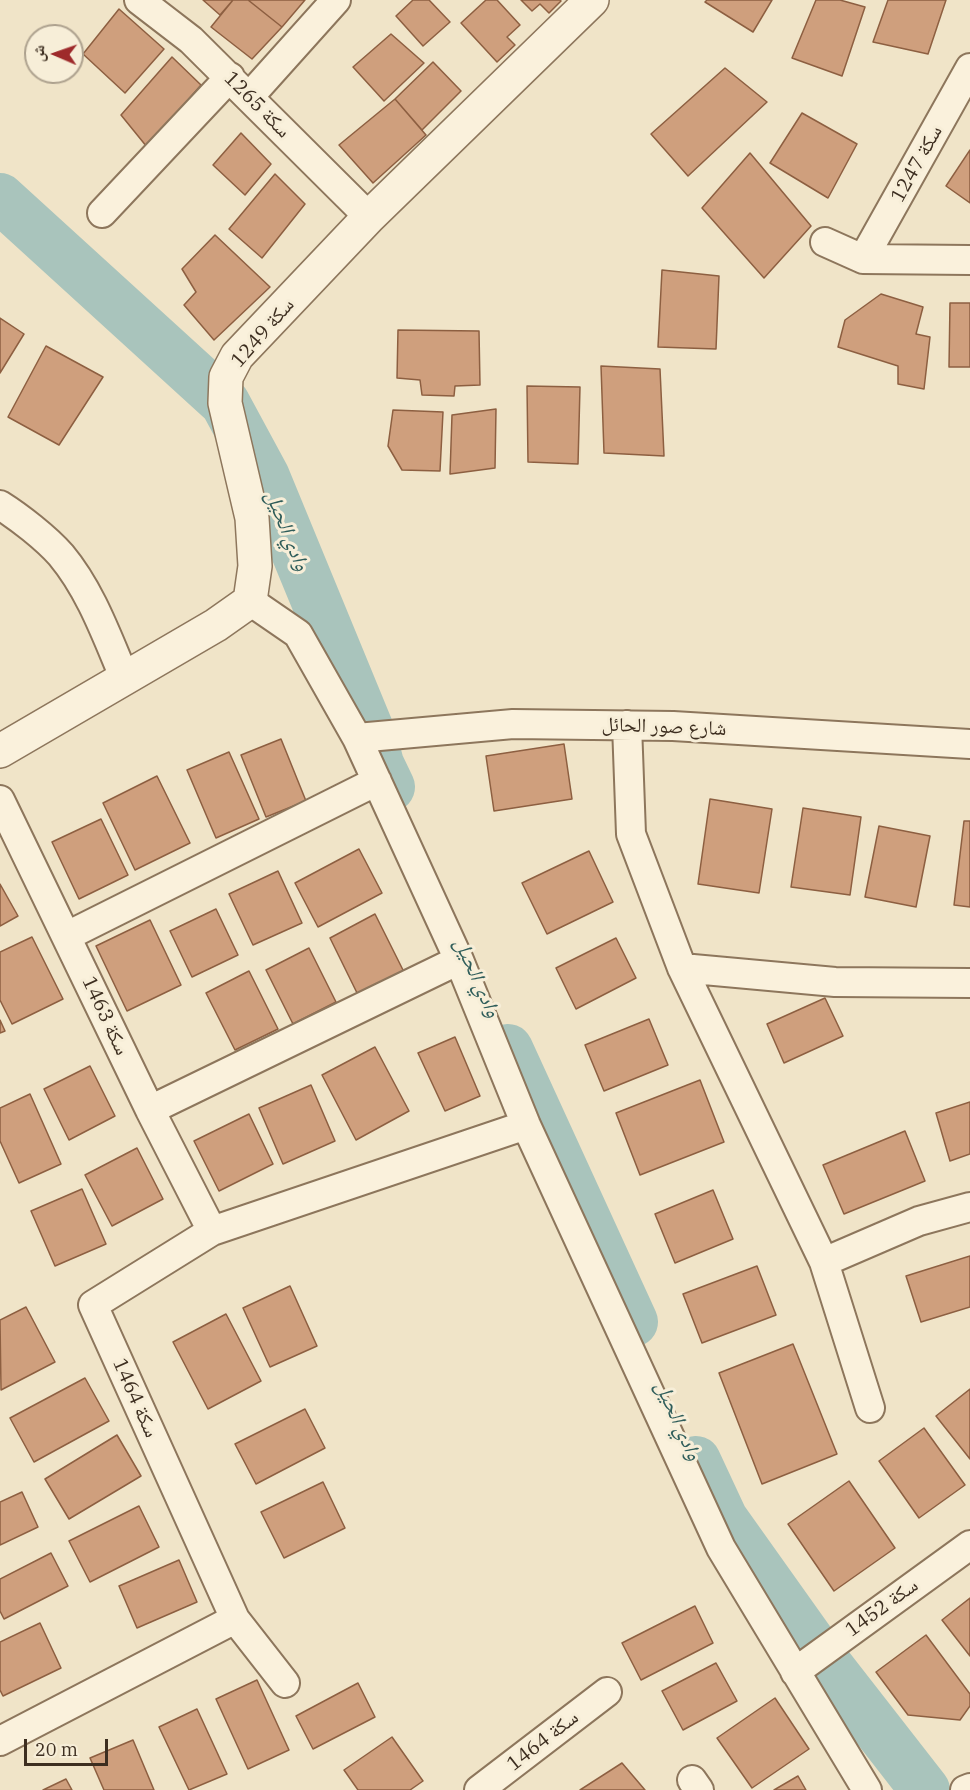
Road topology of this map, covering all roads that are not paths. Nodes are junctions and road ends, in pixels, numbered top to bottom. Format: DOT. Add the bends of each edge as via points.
graph roads {
  1 [pos="139,0"];
  2 [pos="336,0"];
  3 [pos="592,0"];
  4 [pos="970,68"];
  5 [pos="240,87"];
  6 [pos="102,213"];
  7 [pos="369,217"];
  8 [pos="825,242"];
  9 [pos="863,259"];
  10 [pos="970,260"];
  11 [pos="0,505"];
  12 [pos="250,601"];
  13 [pos="125,679"];
  14 [pos="627,725"];
  15 [pos="357,738"];
  16 [pos="970,744"];
  17 [pos="0,751"];
  18 [pos="377,781"];
  19 [pos="0,800"];
  20 [pos="67,936"];
  21 [pos="459,960"];
  22 [pos="682,968"];
  23 [pos="970,983"];
  24 [pos="150,1110"];
  25 [pos="526,1125"];
  26 [pos="970,1207"];
  27 [pos="212,1231"];
  28 [pos="824,1262"];
  29 [pos="870,1408"];
  30 [pos="970,1545"];
  31 [pos="235,1619"];
  32 [pos="795,1672"];
  33 [pos="285,1683"];
  34 [pos="607,1692"];
  35 [pos="0,1740"];
  36 [pos="970,1788"];
  37 [pos="479,1790"];
  38 [pos="867,1790"];
  39 [pos="965,1790"];
  1 -- 5 [label="street, سكة 1265" via="191,40"];
  2 -- 5 [label="street"];
  3 -- 7 [label="street, سكة 1249"];
  4 -- 9 [label="street, سكة 1247"];
  5 -- 6 [label="street"];
  5 -- 7 [label="street, سكة 1265"];
  7 -- 12 [label="street, سكة 1249" via="237,356 226,377 225,403 252,518 255,566"];
  8 -- 9 [label="street"];
  9 -- 10 [label="street"];
  11 -- 13 [label="street" via="60,555 92,602"];
  12 -- 13 [label="street"];
  12 -- 15 [label="street" via="298,634"];
  13 -- 17 [label="street"];
  14 -- 15 [label="street, شارع صور الحائل" via="513,724"];
  14 -- 16 [label="street, شارع صور الحائل"];
  14 -- 22 [label="street" via="631,834"];
  15 -- 18 [label="street"];
  18 -- 20 [label="street"];
  18 -- 21 [label="street"];
  19 -- 20 [label="street, سكة 1463"];
  20 -- 24 [label="street, سكة 1463"];
  21 -- 24 [label="street"];
  21 -- 25 [label="street"];
  22 -- 23 [label="street" via="835,982"];
  22 -- 28 [label="street"];
  24 -- 27 [label="street, سكة 1463"];
  25 -- 27 [label="street"];
  25 -- 32 [label="street" via="721,1548"];
  26 -- 28 [label="street" via="919,1221"];
  27 -- 31 [label="street, سكة 1464" via="93,1305"];
  28 -- 29 [label="street"];
  30 -- 32 [label="street, سكة 1452"];
  31 -- 33 [label="street, سكة 1464"];
  31 -- 35 [label="street"];
  32 -- 38 [label="street"];
  34 -- 37 [label="street, سكة 1464"];
  36 -- 39 [label="street"];
}
